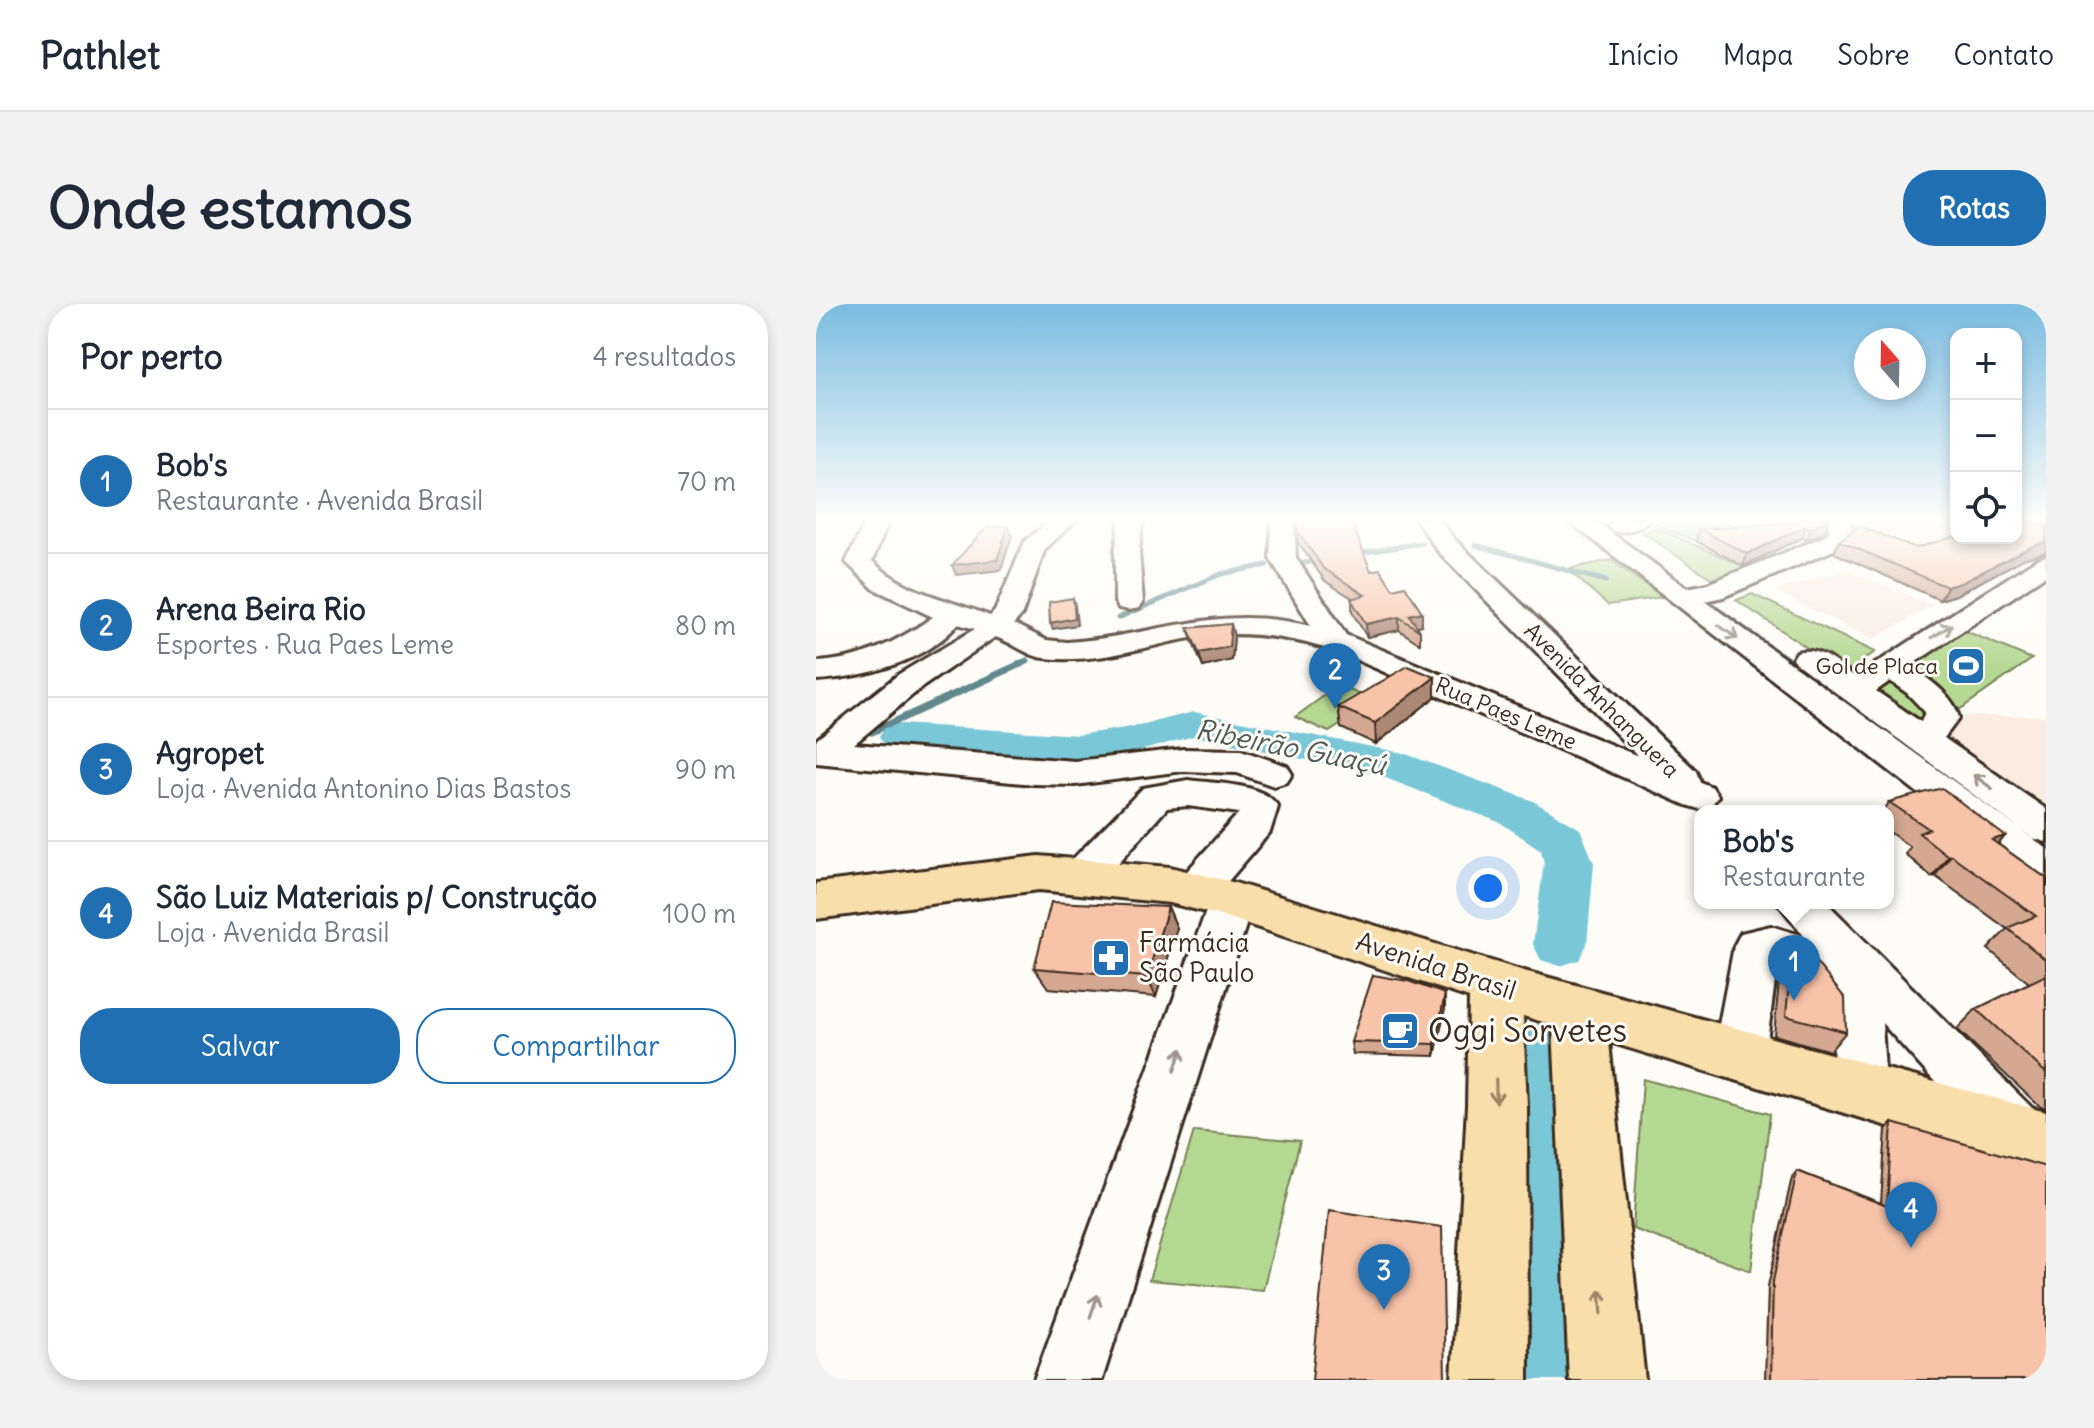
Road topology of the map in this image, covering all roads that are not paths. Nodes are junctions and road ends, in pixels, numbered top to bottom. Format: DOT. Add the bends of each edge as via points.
graph roads {
  1 [pos="864,568"];
  2 [pos="1018,568"];
  3 [pos="1128,568"];
  4 [pos="1289,568"];
  5 [pos="1469,568"];
  6 [pos="1643,568"];
  7 [pos="1684,568"];
  8 [pos="1769,568"];
  9 [pos="2040,568"];
  10 [pos="1714,591"];
  11 [pos="1681,597"];
  12 [pos="1129,602"];
  13 [pos="978,624"];
  14 [pos="1334,639"];
  15 [pos="1889,666"];
  16 [pos="816,671"];
  17 [pos="816,691"];
  18 [pos="1856,692"];
  19 [pos="887,702"];
  20 [pos="1925,741"];
  21 [pos="819,752"];
  22 [pos="1274,774"];
  23 [pos="1706,804"];
  24 [pos="2046,828"];
  25 [pos="2046,870"];
  26 [pos="1083,875"];
  27 [pos="1214,896"];
  28 [pos="816,901"];
  29 [pos="1806,909"];
  30 [pos="1495,985"];
  31 [pos="1579,1010"];
  32 [pos="1739,1056"];
  33 [pos="1860,1088"];
  34 [pos="2032,1139"];
  35 [pos="1068,1380"];
  36 [pos="1490,1380"];
  37 [pos="1607,1380"];
  1 -- 13 [label="street, Rua Paes Leme"];
  2 -- 13 [label="street"];
  3 -- 12 [label="street"];
  4 -- 14 [label="street"];
  5 -- 23 [label="street, Avenida Anhanguera"];
  6 -- 11 [label="street"];
  7 -- 10 [label="street"];
  8 -- 10 [label="street"];
  15 -- 9 [label="street, one-way"];
  10 -- 11 [label="street"];
  10 -- 18 [label="street"];
  11 -- 25 [label="street, one-way"];
  13 -- 14 [label="street, Rua Paes Leme" via="990,640 1040,649 1124,644 1230,625 1276,626"];
  13 -- 16 [label="street" via="883,659"];
  13 -- 19 [label="street"];
  14 -- 23 [label="street, Rua Paes Leme"];
  15 -- 18 [label="street"];
  15 -- 20 [label="street" via="1941,710 1942,718"];
  17 -- 19 [label="street"];
  18 -- 20 [label="street"];
  19 -- 21 [label="street"];
  24 -- 20 [label="street, one-way"];
  21 -- 22 [label="street" via="1075,773 1183,760 1241,762"];
  26 -- 27 [label="main road, Avenida Brasil"];
  26 -- 27 [label="street" via="1156,797 1188,793 1245,801 1259,807 1256,822"];
  26 -- 28 [label="main road, Avenida Brasil" via="1039,873"];
  27 -- 30 [label="main road, Avenida Brasil"];
  35 -- 27 [label="street, one-way"];
  29 -- 34 [label="street"];
  30 -- 31 [label="main road, Avenida Brasil"];
  30 -- 36 [label="main road, one-way"];
  31 -- 32 [label="main road, Avenida Brasil"];
  37 -- 31 [label="main road, one-way"];
  32 -- 33 [label="main road, Avenida Brasil"];
  32 -- 33 [label="street" via="1757,946 1771,945 1816,959 1857,1010"];
  33 -- 34 [label="main road, Avenida Brasil" via="1957,1130"];
}
